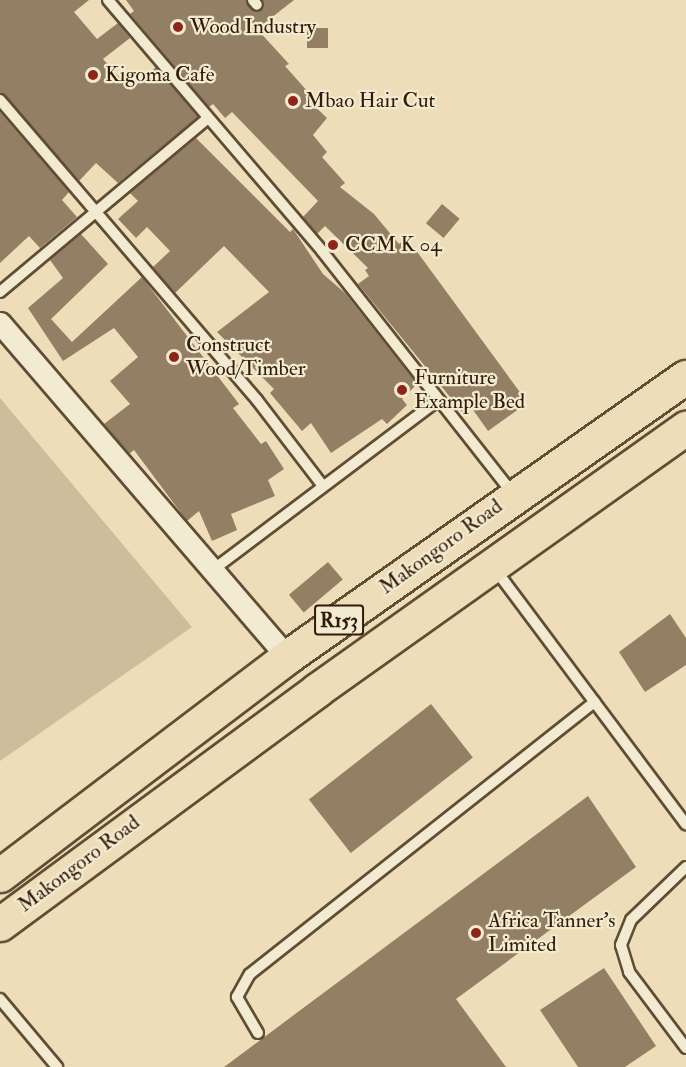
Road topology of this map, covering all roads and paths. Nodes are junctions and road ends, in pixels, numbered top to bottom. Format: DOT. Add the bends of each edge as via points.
graph roads {
  1 [pos="108,0"];
  2 [pos="0,100"];
  3 [pos="208,118"];
  4 [pos="96,215"];
  5 [pos="0,292"];
  6 [pos="0,323"];
  7 [pos="686,377"];
  8 [pos="438,400"];
  9 [pos="686,428"];
  10 [pos="323,486"];
  11 [pos="513,494"];
  12 [pos="492,566"];
  13 [pos="214,569"];
  14 [pos="287,657"];
  15 [pos="595,702"];
  16 [pos="686,824"];
  17 [pos="686,867"];
  18 [pos="0,875"];
  19 [pos="0,924"];
  20 [pos="0,999"];
  21 [pos="258,1033"];
  22 [pos="686,1048"];
  23 [pos="57,1067"];
  1 -- 3 [label="lane"];
  2 -- 4 [label="lane"];
  3 -- 4 [label="lane"];
  3 -- 8 [label="lane" via="322,251"];
  4 -- 5 [label="lane"];
  4 -- 10 [label="lane" via="257,400"];
  6 -- 13 [label="street"];
  7 -- 11 [label="main road, Makongoro Road / R153"];
  8 -- 10 [label="lane"];
  8 -- 11 [label="lane"];
  9 -- 12 [label="main road, Makongoro Road / R153"];
  10 -- 13 [label="lane"];
  11 -- 14 [label="main road, Makongoro Road / R153"];
  12 -- 15 [label="lane"];
  12 -- 19 [label="main road, Makongoro Road / R153"];
  13 -- 14 [label="street"];
  14 -- 18 [label="main road, Makongoro Road / R153"];
  15 -- 16 [label="lane"];
  15 -- 21 [label="lane" via="250,975 237,997"];
  17 -- 22 [label="lane" via="631,920 621,945 629,972"];
  20 -- 23 [label="lane"];
}
